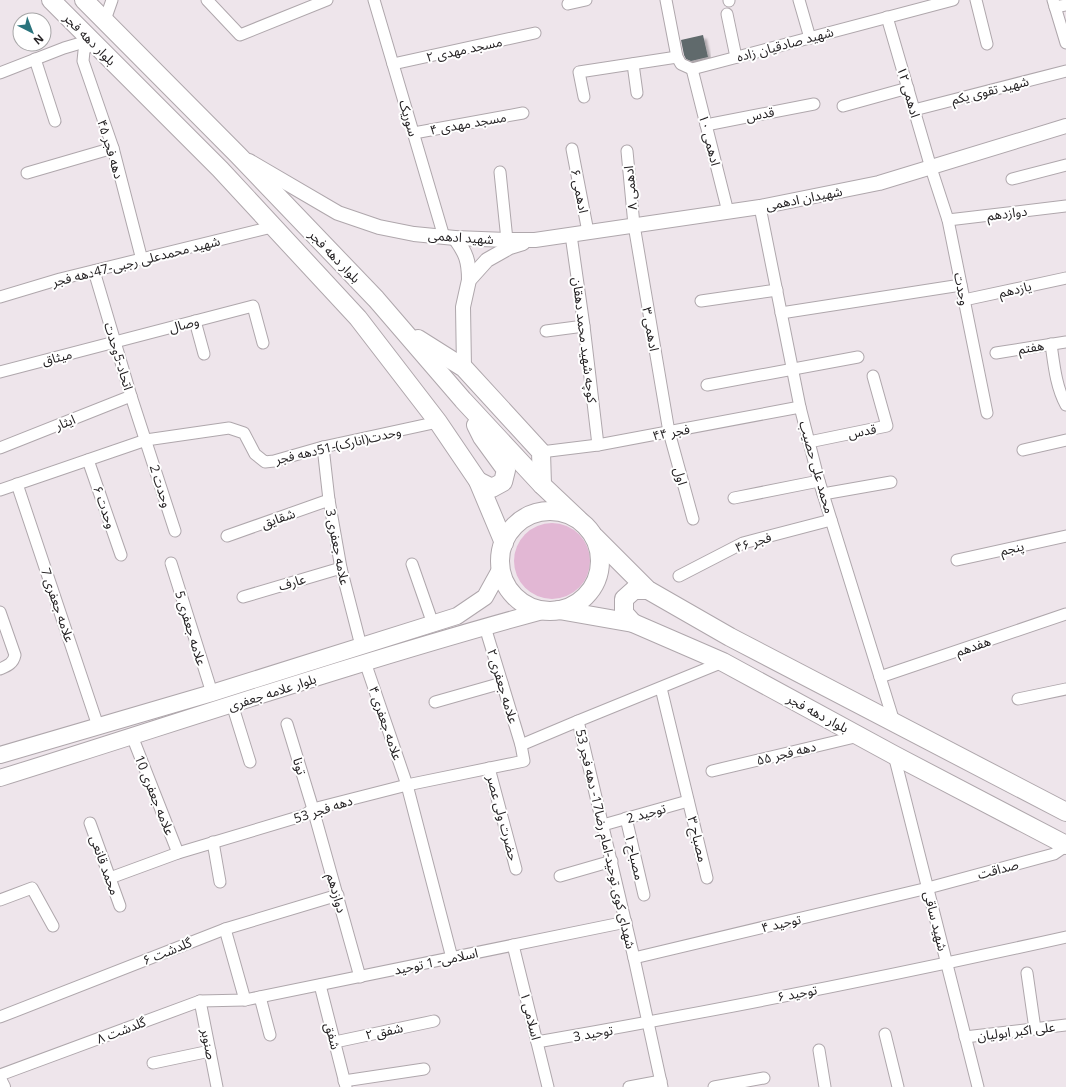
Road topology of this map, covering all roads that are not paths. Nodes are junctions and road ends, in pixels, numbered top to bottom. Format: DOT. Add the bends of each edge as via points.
graph roads {
  1 [pos="51,0"];
  2 [pos="84,0"];
  3 [pos="112,0"];
  4 [pos="207,0"];
  5 [pos="327,0"];
  6 [pos="374,0"];
  7 [pos="583,0"];
  8 [pos="666,0"];
  9 [pos="799,0"];
  10 [pos="953,0"];
  11 [pos="976,0"];
  12 [pos="568,4"];
  13 [pos="1054,4"];
  14 [pos="1066,5"];
  15 [pos="727,14"];
  16 [pos="887,17"];
  17 [pos="104,20"];
  18 [pos="535,33"];
  19 [pos="810,38"];
  20 [pos="91,40"];
  21 [pos="1066,43"];
  22 [pos="987,44"];
  23 [pos="677,56"];
  24 [pos="736,57"];
  25 [pos="35,59"];
  26 [pos="393,64"];
  27 [pos="633,64"];
  28 [pos="692,69"];
  29 [pos="1066,71"];
  30 [pos="0,73"];
  31 [pos="908,88"];
  32 [pos="637,93"];
  33 [pos="584,97"];
  34 [pos="814,104"];
  35 [pos="843,106"];
  36 [pos="914,110"];
  37 [pos="523,113"];
  38 [pos="55,121"];
  39 [pos="706,125"];
  40 [pos="1066,126"];
  41 [pos="414,133"];
  42 [pos="113,148"];
  43 [pos="572,149"];
  44 [pos="627,151"];
  45 [pos="237,154"];
  46 [pos="1066,164"];
  47 [pos="931,168"];
  48 [pos="500,172"];
  49 [pos="27,173"];
  50 [pos="1012,179"];
  51 [pos="1066,206"];
  52 [pos="760,207"];
  53 [pos="728,212"];
  54 [pos="948,220"];
  55 [pos="634,225"];
  56 [pos="272,227"];
  57 [pos="588,232"];
  58 [pos="571,235"];
  59 [pos="450,237"];
  60 [pos="508,240"];
  61 [pos="535,240"];
  62 [pos="142,260"];
  63 [pos="94,271"];
  64 [pos="1066,278"];
  65 [pos="469,280"];
  66 [pos="961,285"];
  67 [pos="777,290"];
  68 [pos="0,297"];
  69 [pos="964,300"];
  70 [pos="701,301"];
  71 [pos="781,313"];
  72 [pos="195,321"];
  73 [pos="584,326"];
  74 [pos="403,330"];
  75 [pos="546,331"];
  76 [pos="115,342"];
  77 [pos="1066,342"];
  78 [pos="263,343"];
  79 [pos="1051,344"];
  80 [pos="996,353"];
  81 [pos="204,354"];
  82 [pos="858,357"];
  83 [pos="464,368"];
  84 [pos="792,369"];
  85 [pos="0,372"];
  86 [pos="873,376"];
  87 [pos="707,385"];
  88 [pos="131,396"];
  89 [pos="463,400"];
  90 [pos="1066,405"];
  91 [pos="800,407"];
  92 [pos="987,413"];
  93 [pos="438,422"];
  94 [pos="669,432"];
  95 [pos="146,440"];
  96 [pos="1066,440"];
  97 [pos="809,442"];
  98 [pos="598,445"];
  99 [pos="0,448"];
  100 [pos="323,448"];
  101 [pos="1023,450"];
  102 [pos="541,452"];
  103 [pos="88,460"];
  104 [pos="478,481"];
  105 [pos="819,481"];
  106 [pos="891,482"];
  107 [pos="17,484"];
  108 [pos="542,485"];
  109 [pos="0,490"];
  110 [pos="823,494"];
  111 [pos="734,498"];
  112 [pos="329,500"];
  113 [pos="578,519"];
  114 [pos="692,519"];
  115 [pos="831,520"];
  116 [pos="175,532"];
  117 [pos="227,536"];
  118 [pos="1066,536"];
  119 [pos="595,537"];
  120 [pos="504,543"];
  121 [pos="121,555"];
  122 [pos="957,560"];
  123 [pos="171,563"];
  124 [pos="412,564"];
  125 [pos="341,568"];
  126 [pos="501,568"];
  127 [pos="679,576"];
  128 [pos="648,590"];
  129 [pos="243,597"];
  130 [pos="553,610"];
  131 [pos="0,612"];
  132 [pos="1066,614"];
  133 [pos="633,623"];
  134 [pos="433,624"];
  135 [pos="485,627"];
  136 [pos="360,646"];
  137 [pos="365,662"];
  138 [pos="723,662"];
  139 [pos="0,669"];
  140 [pos="880,677"];
  141 [pos="502,683"];
  142 [pos="227,687"];
  143 [pos="661,688"];
  144 [pos="1066,689"];
  145 [pos="212,693"];
  146 [pos="1018,699"];
  147 [pos="435,702"];
  148 [pos="232,704"];
  149 [pos="578,721"];
  150 [pos="894,722"];
  151 [pos="287,724"];
  152 [pos="98,726"];
  153 [pos="132,736"];
  154 [pos="860,736"];
  155 [pos="520,745"];
  156 [pos="0,755"];
  157 [pos="894,755"];
  158 [pos="250,762"];
  159 [pos="489,768"];
  160 [pos="712,771"];
  161 [pos="0,778"];
  162 [pos="408,785"];
  163 [pos="688,800"];
  164 [pos="313,809"];
  165 [pos="1066,812"];
  166 [pos="626,818"];
  167 [pos="90,823"];
  168 [pos="603,824"];
  169 [pos="213,842"];
  170 [pos="1066,845"];
  171 [pos="178,853"];
  172 [pos="612,861"];
  173 [pos="516,869"];
  174 [pos="560,876"];
  175 [pos="110,878"];
  176 [pos="707,878"];
  177 [pos="220,882"];
  178 [pos="928,888"];
  179 [pos="644,895"];
  180 [pos="338,896"];
  181 [pos="0,900"];
  182 [pos="120,906"];
  183 [pos="626,922"];
  184 [pos="53,926"];
  185 [pos="225,928"];
  186 [pos="1066,937"];
  187 [pos="513,945"];
  188 [pos="452,958"];
  189 [pos="634,958"];
  190 [pos="947,964"];
  191 [pos="1027,973"];
  192 [pos="360,977"];
  193 [pos="320,985"];
  194 [pos="260,997"];
  195 [pos="245,1000"];
  196 [pos="200,1001"];
  197 [pos="0,1017"];
  198 [pos="434,1021"];
  199 [pos="648,1023"];
  200 [pos="1066,1025"];
  201 [pos="1035,1029"];
  202 [pos="885,1034"];
  203 [pos="270,1035"];
  204 [pos="965,1037"];
  205 [pos="335,1042"];
  206 [pos="537,1042"];
  207 [pos="819,1050"];
  208 [pos="210,1052"];
  209 [pos="153,1063"];
  210 [pos="424,1069"];
  211 [pos="0,1075"];
  212 [pos="764,1078"];
  213 [pos="0,1081"];
  214 [pos="345,1084"];
  215 [pos="661,1084"];
  216 [pos="3,1087"];
  217 [pos="218,1087"];
  218 [pos="548,1087"];
  219 [pos="629,1087"];
  220 [pos="714,1087"];
  221 [pos="825,1087"];
  222 [pos="898,1087"];
  223 [pos="978,1087"];
  1 -- 20 [label="main road, بلوار دهه فجر"];
  2 -- 17 [label="main road, بلوار دهه فجر"];
  3 -- 17 [label="street"];
  4 -- 5 [label="street" via="240,34"];
  6 -- 26 [label="street, سوریک"];
  7 -- 12 [label="street"];
  8 -- 23 [label="street"];
  9 -- 19 [label="street"];
  10 -- 16 [label="street, شهید صادقیان زاده"];
  11 -- 22 [label="street"];
  13 -- 14 [label="street"];
  13 -- 21 [label="street"];
  15 -- 24 [label="street"];
  16 -- 19 [label="street, شهید صادقیان زاده"];
  16 -- 31 [label="street, ادهمی ۱۲"];
  17 -- 45 [label="main road, بلوار دهه فجر"];
  18 -- 26 [label="street, مسجد مهدی ۲"];
  19 -- 24 [label="street, شهید صادقیان زاده"];
  20 -- 25 [label="street"];
  20 -- 42 [label="street, دهه فجر ۴۵" via="84,51 83,61"];
  20 -- 56 [label="main road, بلوار دهه فجر" via="220,169"];
  23 -- 27 [label="street"];
  23 -- 28 [label="street" via="681,64"];
  24 -- 28 [label="street, شهید صادقیان زاده"];
  25 -- 30 [label="street"];
  25 -- 38 [label="street"];
  26 -- 41 [label="street, سوریک"];
  27 -- 32 [label="street"];
  27 -- 33 [label="street" via="579,72"];
  28 -- 39 [label="street, ادهمی ۱۰"];
  29 -- 36 [label="street, شهید تقوی یکم"];
  31 -- 35 [label="street"];
  31 -- 36 [label="street, ادهمی ۱۲"];
  34 -- 39 [label="street, قدس"];
  36 -- 47 [label="street, ادهمی ۱۲"];
  37 -- 41 [label="street, مسجد مهدی ۴"];
  39 -- 53 [label="street, ادهمی ۱۰"];
  40 -- 47 [label="street, شهیدان ادهمی"];
  41 -- 59 [label="street, سوریک"];
  42 -- 49 [label="street"];
  42 -- 62 [label="street, دهه فجر ۴۵"];
  43 -- 57 [label="street, ادهمی ۶"];
  44 -- 55 [label="street, ادهمی ۸"];
  45 -- 59 [label="street, شهید ادهمی" via="338,213 379,227 414,234"];
  45 -- 74 [label="main road, بلوار دهه فجر"];
  46 -- 50 [label="street"];
  47 -- 52 [label="street, شهیدان ادهمی" via="879,183"];
  47 -- 54 [label="street, وحدت"];
  48 -- 60 [label="street"];
  51 -- 54 [label="street, دوازدهم"];
  52 -- 53 [label="street, شهیدان ادهمی"];
  52 -- 67 [label="street, محمد علی حصیب"];
  53 -- 55 [label="street, شهیدان ادهمی"];
  54 -- 66 [label="street, وحدت"];
  55 -- 57 [label="street, شهیدان ادهمی"];
  55 -- 94 [label="street, ادهمی ۳"];
  56 -- 62 [label="street, شهید محمدعلی رجبی-47دهه فجر"];
  56 -- 93 [label="main road, بلوار دهه فجر" via="358,318"];
  57 -- 58 [label="street, شهیدان ادهمی"];
  58 -- 61 [label="street, شهیدان ادهمی"];
  58 -- 73 [label="street, کوچه شهید محمد دهقان"];
  59 -- 60 [label="street, شهید ادهمی"];
  59 -- 65 [label="street" via="464,250 469,264"];
  60 -- 61 [label="street, شهید ادهمی"];
  61 -- 65 [label="street, شهید ادهمی" via="510,247 487,260"];
  62 -- 63 [label="street, شهید محمدعلی رجبی-47دهه فجر"];
  63 -- 68 [label="street, شهید محمدعلی رجبی-47دهه فجر"];
  63 -- 76 [label="street, اتحاد-5وحدت"];
  64 -- 69 [label="street, یازدهم"];
  65 -- 83 [label="street, شهید ادهمی" via="463,307"];
  66 -- 69 [label="street, وحدت"];
  66 -- 71 [label="street"];
  67 -- 70 [label="street"];
  67 -- 71 [label="street, محمد علی حصیب"];
  69 -- 92 [label="street, وحدت"];
  71 -- 84 [label="street, محمد علی حصیب"];
  72 -- 76 [label="street, وصال"];
  72 -- 78 [label="street, وصال" via="253,306"];
  72 -- 81 [label="street"];
  73 -- 75 [label="street"];
  73 -- 98 [label="street, کوچه شهید محمد دهقان"];
  74 -- 83 [label="main road"];
  74 -- 89 [label="main road, بلوار دهه فجر"];
  76 -- 85 [label="street, میثاق"];
  76 -- 88 [label="street, اتحاد-5وحدت"];
  77 -- 79 [label="street, هفتم"];
  79 -- 80 [label="street, هفتم"];
  79 -- 90 [label="street" via="1056,375"];
  82 -- 84 [label="street"];
  83 -- 102 [label="main road"];
  84 -- 87 [label="street"];
  84 -- 91 [label="street, محمد علی حصیب"];
  86 -- 97 [label="street, قدس" via="886,426"];
  88 -- 95 [label="street, اتحاد-5وحدت"];
  88 -- 99 [label="street, ایثار"];
  89 -- 104 [label="main road" via="482,437 506,470 504,482 492,488"];
  89 -- 108 [label="main road, بلوار دهه فجر"];
  91 -- 94 [label="street, فجر ۴۴"];
  91 -- 97 [label="street, محمد علی حصیب"];
  93 -- 100 [label="street, وحدت(انارک)-51دهه فجر"];
  93 -- 104 [label="main road, بلوار دهه فجر"];
  94 -- 98 [label="street, فجر ۴۴"];
  94 -- 114 [label="street, اول"];
  95 -- 100 [label="street, وحدت(انارک)-51دهه فجر" via="229,428 244,433 255,454 264,462"];
  95 -- 103 [label="street, وحدت(انارک)-51دهه فجر"];
  95 -- 116 [label="street, وحدت 2"];
  96 -- 101 [label="street"];
  97 -- 105 [label="street, محمد علی حصیب"];
  98 -- 102 [label="street, فجر ۴۴"];
  100 -- 112 [label="street, علامه جعفری 3"];
  102 -- 108 [label="main road"];
  103 -- 107 [label="street, وحدت(انارک)-51دهه فجر"];
  103 -- 121 [label="street, وحدت ۶"];
  104 -- 120 [label="main road, بلوار دهه فجر"];
  105 -- 110 [label="street, محمد علی حصیب"];
  105 -- 111 [label="street"];
  106 -- 110 [label="street"];
  107 -- 109 [label="street, وحدت(انارک)-51دهه فجر"];
  107 -- 152 [label="street, علامه جعفری 7"];
  108 -- 113 [label="main road, بلوار دهه فجر"];
  110 -- 115 [label="street, محمد علی حصیب"];
  112 -- 117 [label="street, شقایق"];
  112 -- 125 [label="street, علامه جعفری 3"];
  113 -- 119 [label="main road"];
  113 -- 120 [label="main road" via="566,513 541,511 518,522"];
  115 -- 127 [label="street, فجر ۴۶" via="743,543"];
  115 -- 140 [label="street, محمد علی حصیب"];
  118 -- 122 [label="street, پنجم"];
  119 -- 128 [label="main road, بلوار دهه فجر"];
  119 -- 130 [label="main road" via="600,563 598,576 592,588 572,606"];
  120 -- 126 [label="main road"];
  123 -- 145 [label="street, علامه جعفری 5"];
  124 -- 134 [label="street"];
  125 -- 129 [label="street, عارف"];
  125 -- 136 [label="street, علامه جعفری 3"];
  126 -- 130 [label="main road" via="504,581 521,602 533,608"];
  126 -- 134 [label="main road, بلوار علامه جعفری" via="485,597 457,616"];
  128 -- 133 [label="main road" via="634,590 624,599 624,613"];
  128 -- 150 [label="main road, بلوار دهه فجر" via="730,637"];
  130 -- 133 [label="main road, بلوار دهه فجر"];
  130 -- 135 [label="main road, بلوار علامه جعفری"];
  131 -- 139 [label="street" via="14,655 14,660"];
  132 -- 140 [label="street, هفدهم"];
  133 -- 138 [label="main road, بلوار دهه فجر"];
  134 -- 136 [label="main road, بلوار علامه جعفری"];
  135 -- 137 [label="main road, بلوار علامه جعفری"];
  135 -- 141 [label="street, علامه جعفری ۲"];
  136 -- 142 [label="main road, بلوار علامه جعفری"];
  137 -- 148 [label="main road, بلوار علامه جعفری"];
  137 -- 162 [label="street, علامه جعفری ۴"];
  138 -- 143 [label="street, شهدای کوی توحید-امام رضا17- دهه فجر 53"];
  138 -- 154 [label="main road, بلوار دهه فجر"];
  140 -- 150 [label="street, محمد علی حصیب"];
  141 -- 147 [label="street"];
  141 -- 155 [label="street, علامه جعفری ۲"];
  142 -- 145 [label="main road, بلوار علامه جعفری"];
  142 -- 148 [label="main road"];
  143 -- 149 [label="street, شهدای کوی توحید-امام رضا17- دهه فجر 53"];
  143 -- 163 [label="street, مصباح ۳"];
  144 -- 146 [label="street"];
  145 -- 152 [label="main road, بلوار علامه جعفری"];
  148 -- 153 [label="main road, بلوار علامه جعفری"];
  148 -- 158 [label="street"];
  149 -- 155 [label="street"];
  149 -- 168 [label="street, شهدای کوی توحید-امام رضا17- دهه فجر 53"];
  150 -- 165 [label="main road, بلوار دهه فجر"];
  151 -- 164 [label="street, تونا"];
  152 -- 156 [label="main road, بلوار علامه جعفری"];
  153 -- 161 [label="main road, بلوار علامه جعفری"];
  153 -- 171 [label="street, علامه جعفری 10"];
  154 -- 157 [label="main road, بلوار دهه فجر"];
  154 -- 160 [label="street, دهه فجر ۵۵"];
  155 -- 159 [label="street, دهه فجر 53" via="524,761"];
  157 -- 170 [label="main road, بلوار دهه فجر"];
  157 -- 178 [label="street, شهید ساقی"];
  159 -- 162 [label="street, دهه فجر 53"];
  159 -- 173 [label="street, حضرت ولی عصر"];
  162 -- 164 [label="street, دهه فجر 53"];
  162 -- 188 [label="street, علامه جعفری ۴"];
  163 -- 166 [label="street, توحید 2"];
  163 -- 176 [label="street, مصباح ۳"];
  164 -- 169 [label="street, دهه فجر 53" via="305,815"];
  164 -- 180 [label="street, دوازدهم"];
  166 -- 168 [label="street, توحید 2"];
  166 -- 179 [label="street, مصباح ۱"];
  167 -- 175 [label="street, محمد قانعی"];
  168 -- 172 [label="street, شهدای کوی توحید-امام رضا17- دهه فجر 53"];
  169 -- 171 [label="street, دهه فجر 53"];
  169 -- 177 [label="street"];
  170 -- 178 [label="street, صداقت" via="1054,854"];
  171 -- 175 [label="street, دهه فجر 53"];
  172 -- 174 [label="street"];
  172 -- 183 [label="street, شهدای کوی توحید-امام رضا17- دهه فجر 53"];
  175 -- 182 [label="street, محمد قانعی"];
  178 -- 189 [label="street, توحید ۴"];
  178 -- 190 [label="street, شهید ساقی"];
  180 -- 185 [label="street, گلدشت ۶"];
  180 -- 192 [label="street, دوازدهم"];
  181 -- 184 [label="street" via="32,888"];
  183 -- 187 [label="street, اسلامی- 1 توحید"];
  183 -- 189 [label="street, شهدای کوی توحید-امام رضا17- دهه فجر 53"];
  185 -- 195 [label="street"];
  185 -- 197 [label="street, گلدشت ۶"];
  186 -- 190 [label="street, توحید ۶"];
  187 -- 188 [label="street, اسلامی- 1 توحید"];
  187 -- 206 [label="street, اسلامی ۱"];
  188 -- 192 [label="street, اسلامی- 1 توحید"];
  189 -- 199 [label="street, شهدای کوی توحید-امام رضا17- دهه فجر 53"];
  190 -- 199 [label="street, توحید ۶"];
  190 -- 204 [label="street, شهید ساقی"];
  191 -- 201 [label="street"];
  192 -- 193 [label="street, اسلامی- 1 توحید"];
  193 -- 194 [label="street, اسلامی- 1 توحید"];
  193 -- 205 [label="street, شفق"];
  194 -- 195 [label="street, اسلامی- 1 توحید"];
  194 -- 203 [label="street"];
  195 -- 196 [label="street, گلدشت ۸"];
  196 -- 208 [label="street, صنوبر"];
  196 -- 211 [label="street, گلدشت ۸"];
  198 -- 205 [label="street, شفق ۲"];
  199 -- 206 [label="street, توحید 3"];
  199 -- 215 [label="street, شهدای کوی توحید-امام رضا17- دهه فجر 53"];
  200 -- 201 [label="street, علی اکبر ابولیان"];
  201 -- 204 [label="street, علی اکبر ابولیان"];
  202 -- 222 [label="street"];
  204 -- 223 [label="street, شهید ساقی"];
  205 -- 214 [label="street, شفق"];
  206 -- 218 [label="street, اسلامی ۱"];
  207 -- 221 [label="street"];
  208 -- 209 [label="street"];
  208 -- 217 [label="street, صنوبر"];
  210 -- 214 [label="street"];
  212 -- 220 [label="street"];
  213 -- 216 [label="street"];
  215 -- 219 [label="street"];
}
